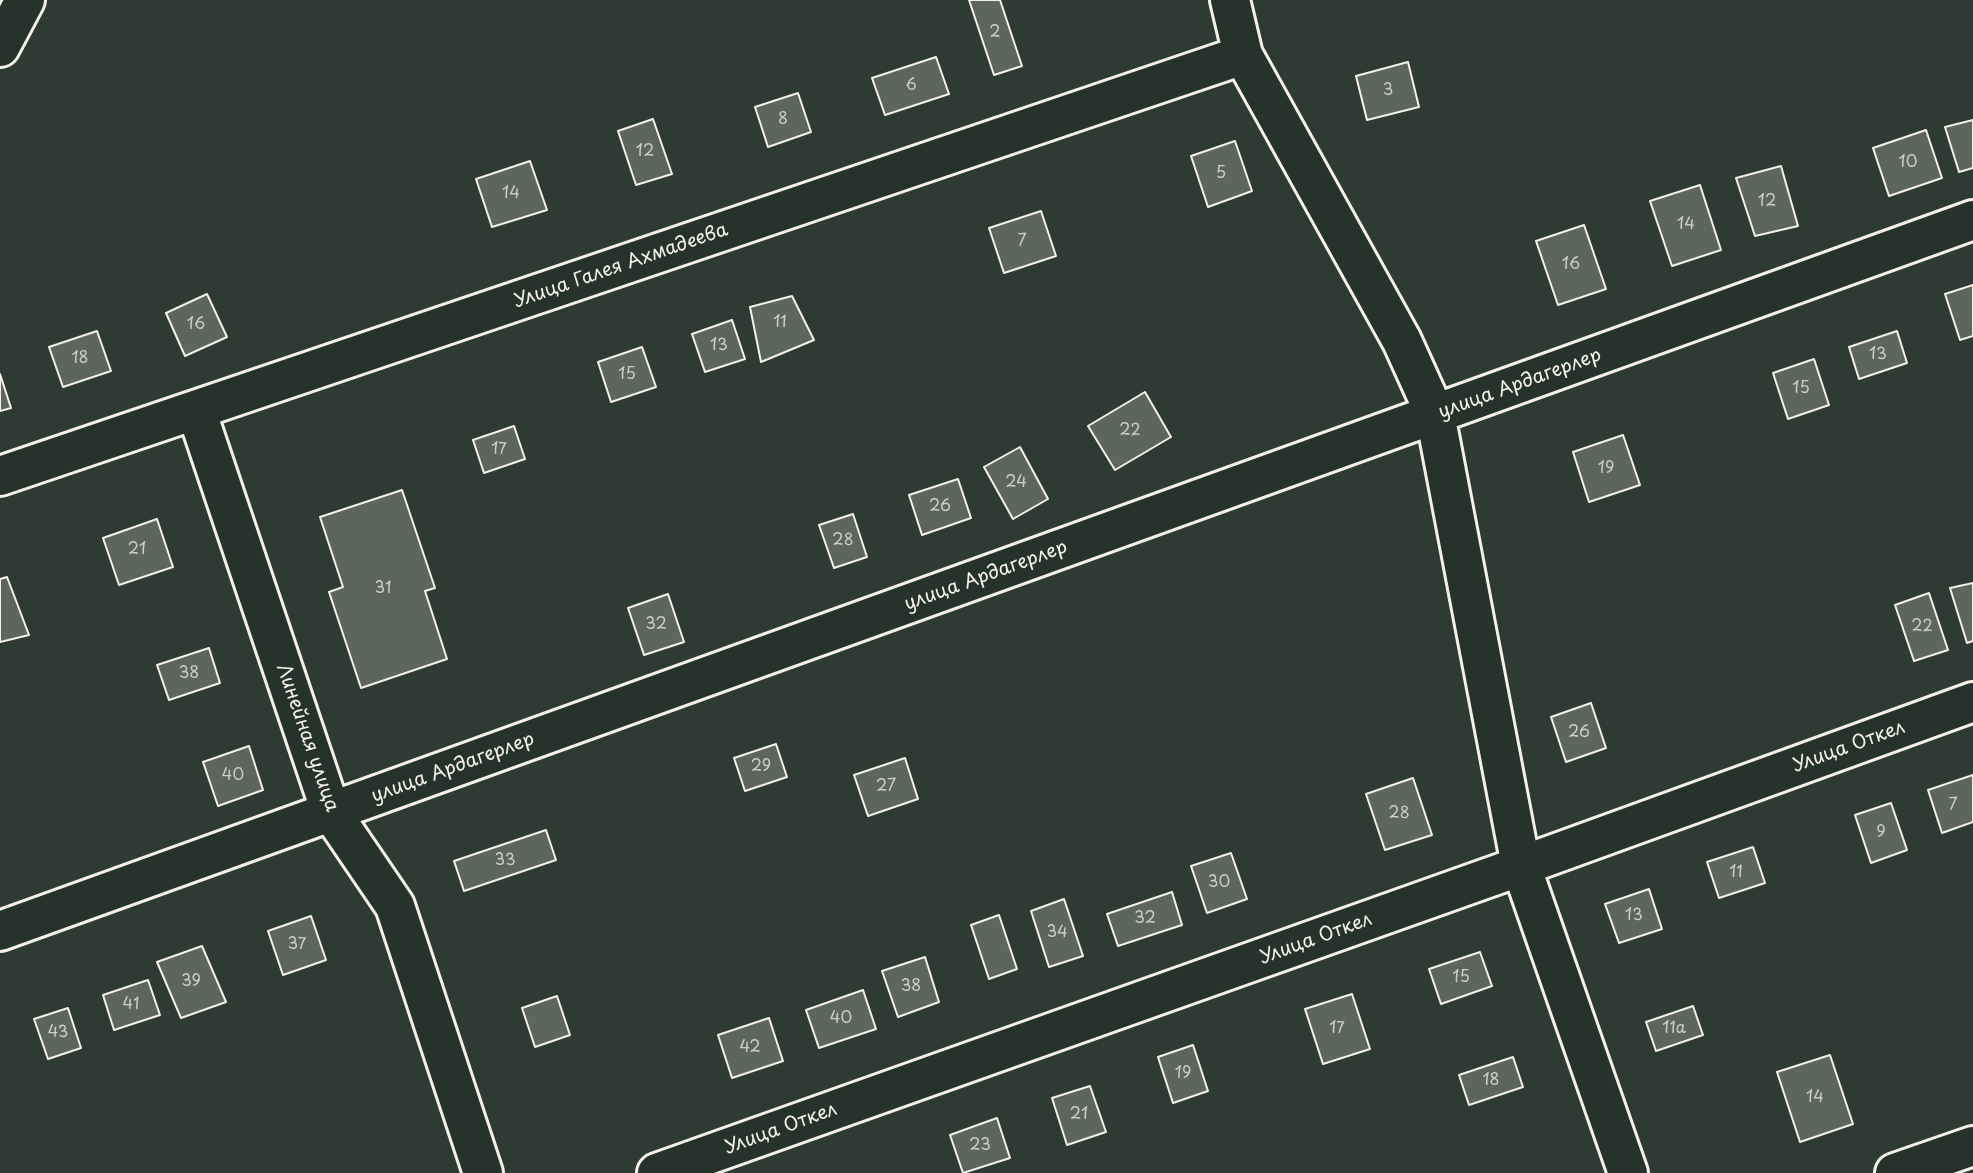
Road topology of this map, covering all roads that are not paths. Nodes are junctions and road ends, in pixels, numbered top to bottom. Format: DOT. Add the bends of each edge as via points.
graph roads {
  1 [pos="25,0"];
  2 [pos="1230,0"];
  3 [pos="0,47"];
  4 [pos="1243,55"];
  5 [pos="1973,220"];
  6 [pos="197,410"];
  7 [pos="1435,414"];
  8 [pos="0,476"];
  9 [pos="1973,702"];
  10 [pos="331,812"];
  11 [pos="1521,866"];
  12 [pos="0,931"];
  13 [pos="1973,1146"];
  14 [pos="483,1173"];
  15 [pos="657,1173"];
  16 [pos="1629,1173"];
  17 [pos="1895,1173"];
  1 -- 3 [label="street"];
  2 -- 4 [label="street"];
  4 -- 6 [label="street, Улица Галея Ахмадеева"];
  4 -- 7 [label="street" via="1402,341"];
  5 -- 7 [label="street, улица Ардагерлер"];
  6 -- 8 [label="street, Улица Галея Ахмадеева"];
  6 -- 10 [label="street, Линейная улица"];
  7 -- 10 [label="street, улица Ардагерлер"];
  7 -- 11 [label="street"];
  9 -- 11 [label="street, Улица Откел"];
  10 -- 12 [label="street, улица Ардагерлер"];
  10 -- 14 [label="street, Линейная улица" via="395,906"];
  11 -- 15 [label="street, Улица Откел"];
  11 -- 16 [label="street"];
  13 -- 17 [label="street"];
}
